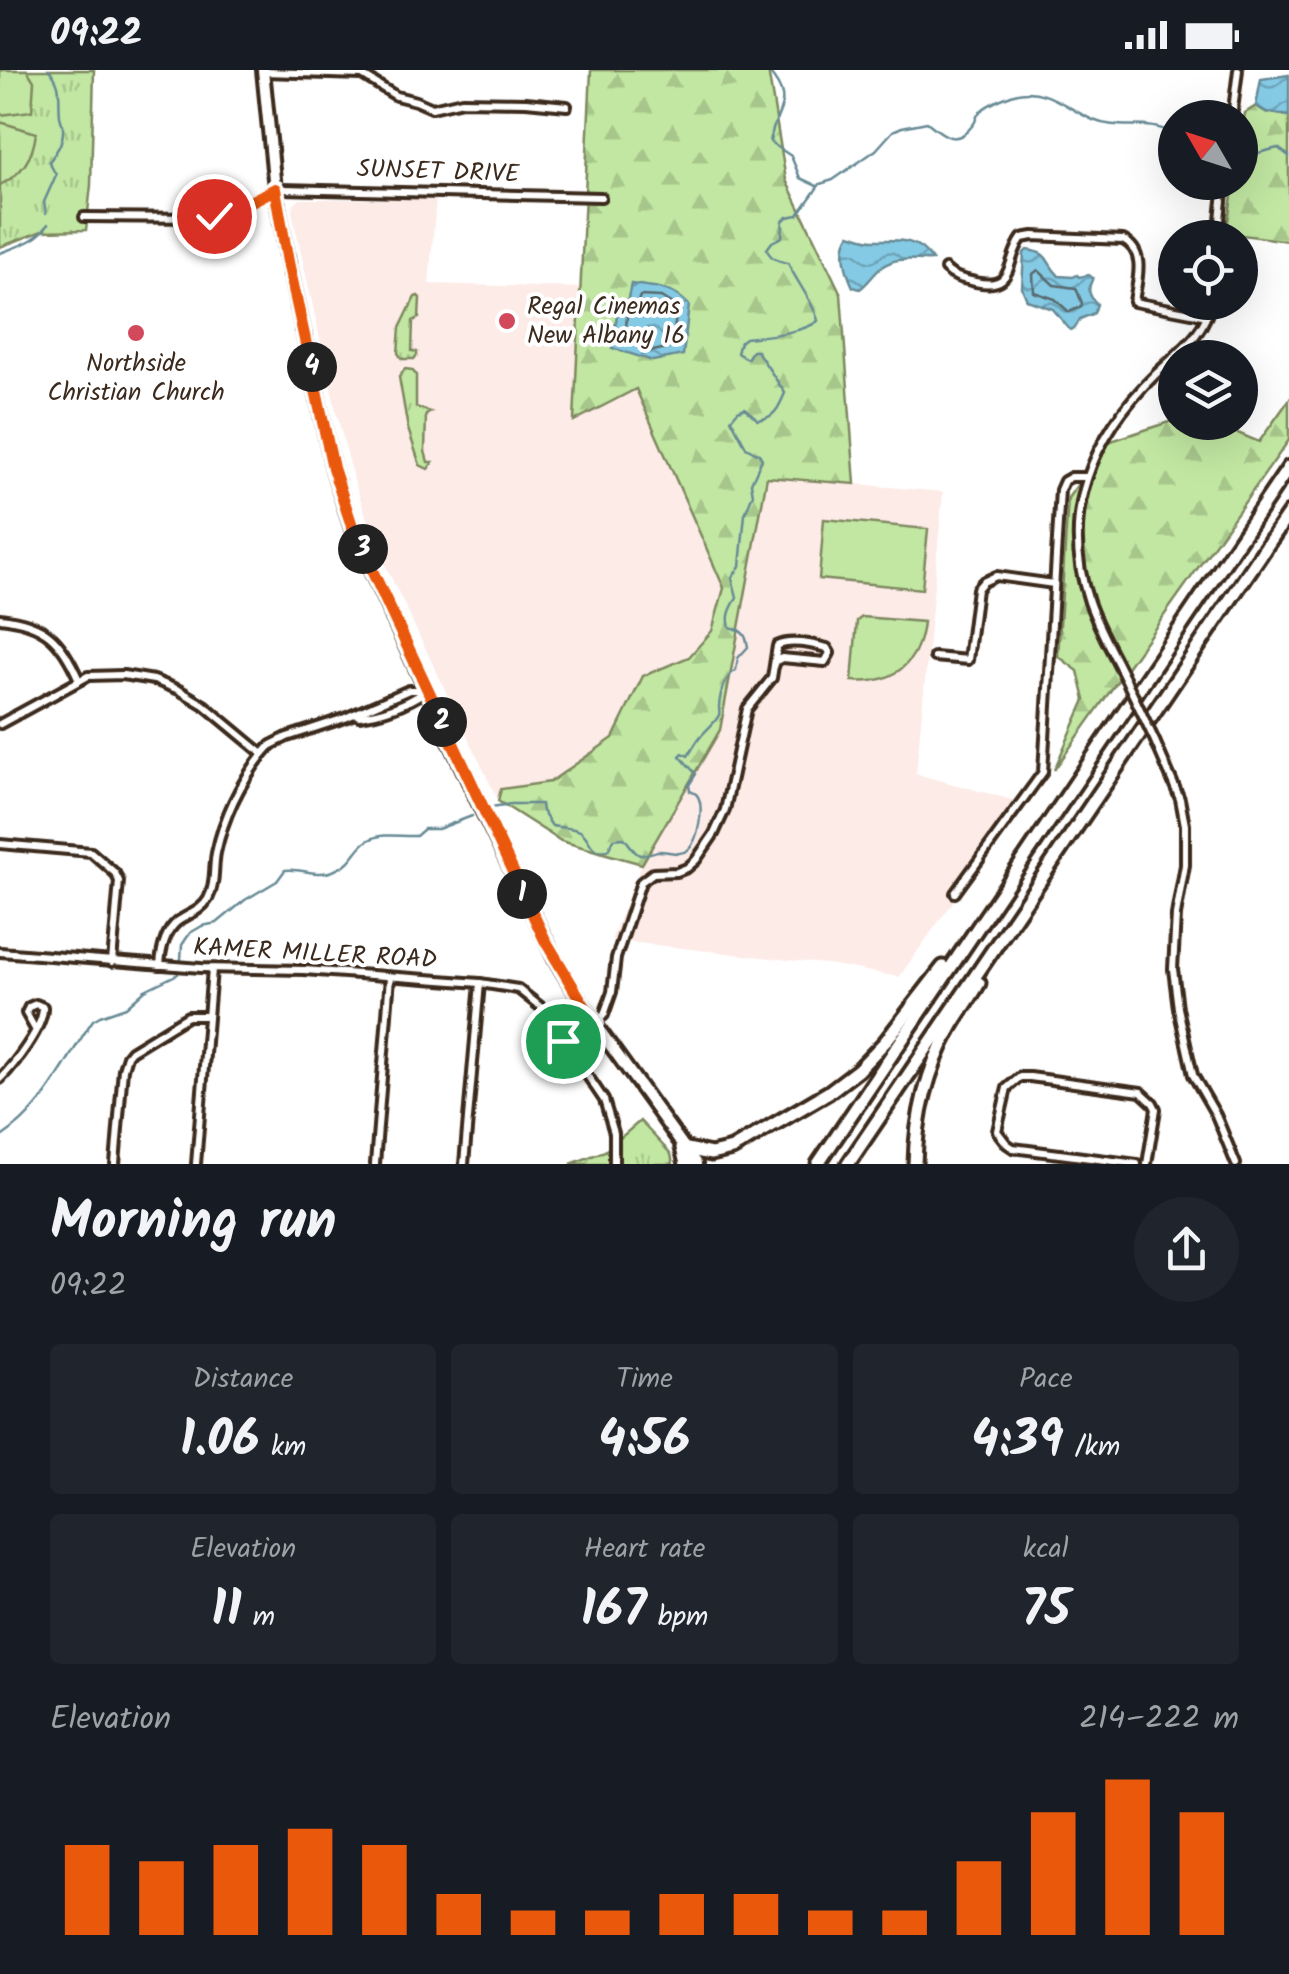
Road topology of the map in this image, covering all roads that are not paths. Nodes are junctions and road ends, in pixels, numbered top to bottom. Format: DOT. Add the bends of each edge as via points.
graph roads {
  1 [pos="1238,70"];
  2 [pos="263,71"];
  3 [pos="1234,100"];
  4 [pos="568,106"];
  5 [pos="275,189"];
  6 [pos="601,197"];
  7 [pos="84,216"];
  8 [pos="945,270"];
  9 [pos="1158,307"];
  10 [pos="1205,320"];
  11 [pos="1289,467"];
  12 [pos="1087,477"];
  13 [pos="1289,513"];
  14 [pos="1054,584"];
  15 [pos="0,618"];
  16 [pos="934,657"];
  17 [pos="774,667"];
  18 [pos="78,680"];
  19 [pos="427,690"];
  20 [pos="0,724"];
  21 [pos="263,754"];
  22 [pos="1042,832"];
  23 [pos="0,844"];
  24 [pos="955,892"];
  25 [pos="1028,899"];
  26 [pos="0,952"];
  27 [pos="112,962"];
  28 [pos="160,965"];
  29 [pos="212,969"];
  30 [pos="390,978"];
  31 [pos="480,983"];
  32 [pos="208,1016"];
  33 [pos="595,1024"];
  34 [pos="35,1029"];
  35 [pos="566,1045"];
  36 [pos="0,1079"];
  37 [pos="682,1148"];
  38 [pos="732,1149"];
  39 [pos="115,1164"];
  40 [pos="196,1164"];
  41 [pos="375,1164"];
  42 [pos="464,1164"];
  43 [pos="614,1164"];
  44 [pos="686,1164"];
  45 [pos="696,1164"];
  46 [pos="713,1164"];
  47 [pos="818,1164"];
  48 [pos="848,1164"];
  49 [pos="914,1164"];
  50 [pos="1137,1164"];
  51 [pos="1147,1164"];
  52 [pos="1236,1164"];
  1 -- 3 [label="street"];
  2 -- 4 [label="street" via="362,75 432,108 462,100"];
  2 -- 5 [label="main road"];
  5 -- 6 [label="street, SUNSET DRIVE"];
  5 -- 7 [label="street" via="202,218"];
  5 -- 19 [label="main road" via="340,492"];
  8 -- 9 [label="street" via="996,284 1010,270 1022,238 1123,240 1139,262 1134,302"];
  10 -- 12 [label="street" via="1117,416"];
  11 -- 22 [label="highway"];
  12 -- 14 [label="street" via="1072,477 1060,490"];
  12 -- 52 [label="street, bridge" via="1078,532 1082,574 1180,799 1185,865 1173,969 1178,1008 1193,1074"];
  13 -- 25 [label="highway"];
  14 -- 16 [label="street" via="990,577 977,589 968,660"];
  14 -- 24 [label="street" via="1043,772"];
  15 -- 18 [label="street" via="41,628 67,653"];
  17 -- 17 [label="street" via="782,658 822,662 830,653 824,646 782,642"];
  17 -- 33 [label="street" via="747,708 714,834 687,868 648,875 638,886 610,1000"];
  18 -- 20 [label="street"];
  18 -- 21 [label="street" via="108,674 164,683 204,705"];
  19 -- 21 [label="street" via="382,713 286,737"];
  19 -- 33 [label="main road" via="545,940"];
  21 -- 28 [label="street" via="227,812 213,888 203,906 173,926"];
  22 -- 38 [label="highway" via="872,1056 829,1092"];
  22 -- 47 [label="highway"];
  23 -- 27 [label="street" via="91,852 116,873"];
  25 -- 48 [label="highway"];
  25 -- 49 [label="highway" via="933,1064"];
  26 -- 27 [label="street, KAMER MILLER ROAD"];
  27 -- 28 [label="street, KAMER MILLER ROAD"];
  28 -- 29 [label="street, KAMER MILLER ROAD"];
  29 -- 30 [label="street, KAMER MILLER ROAD"];
  29 -- 32 [label="street"];
  30 -- 31 [label="street, KAMER MILLER ROAD"];
  30 -- 41 [label="street"];
  31 -- 35 [label="street, KAMER MILLER ROAD" via="527,994"];
  31 -- 42 [label="street"];
  32 -- 39 [label="street" via="188,1016 126,1056"];
  32 -- 40 [label="street"];
  33 -- 35 [label="street"];
  33 -- 37 [label="main road"];
  34 -- 36 [label="street"];
  35 -- 43 [label="street, KAMER MILLER ROAD" via="608,1110"];
  37 -- 38 [label="highway" via="710,1154"];
  37 -- 44 [label="highway"];
  37 -- 45 [label="main road"];
  38 -- 46 [label="highway"];
  50 -- 51 [label="street" via="1007,1144 997,1131 1007,1088 1030,1077 1142,1092 1156,1109"];
}
